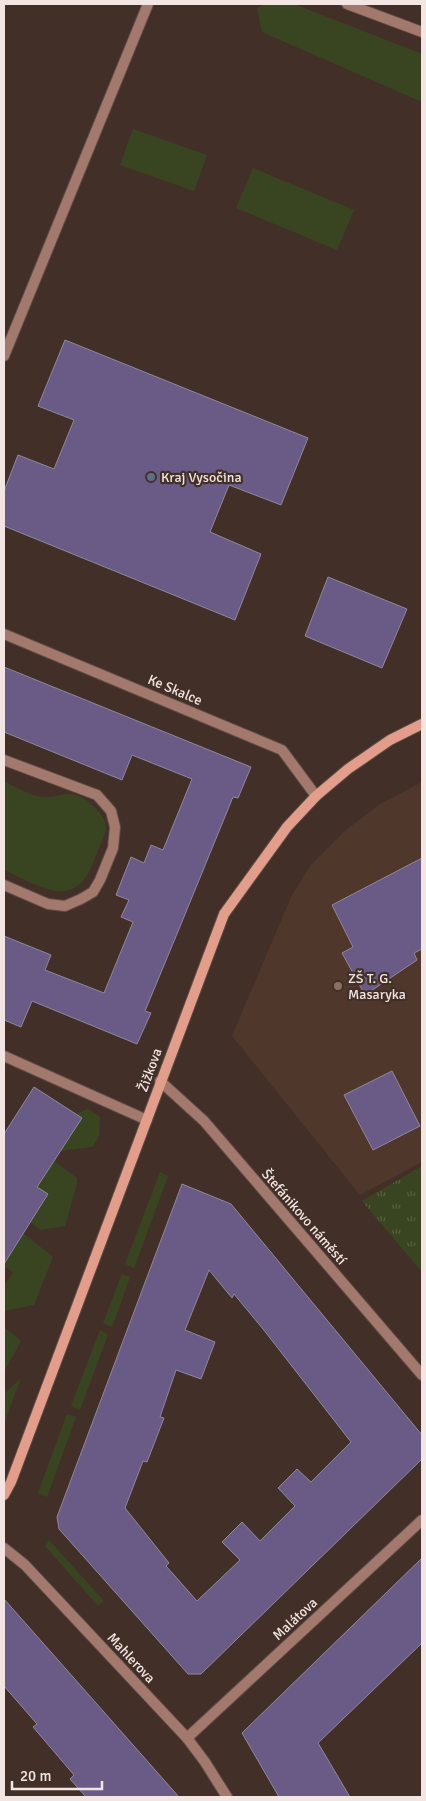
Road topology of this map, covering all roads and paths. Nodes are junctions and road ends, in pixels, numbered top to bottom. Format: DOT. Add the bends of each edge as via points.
graph roads {
  1 [pos="148,4"];
  2 [pos="347,4"];
  3 [pos="422,32"];
  4 [pos="4,356"];
  5 [pos="4,634"];
  6 [pos="422,724"];
  7 [pos="4,760"];
  8 [pos="316,796"];
  9 [pos="4,885"];
  10 [pos="4,1056"];
  11 [pos="160,1081"];
  12 [pos="147,1120"];
  13 [pos="422,1375"];
  14 [pos="4,1495"];
  15 [pos="422,1520"];
  16 [pos="4,1548"];
  17 [pos="187,1738"];
  18 [pos="227,1797"];
  1 -- 4 [label="street"];
  2 -- 3 [label="street"];
  5 -- 8 [label="street, Ke Skalce" via="282,750"];
  6 -- 8 [label="main road, Žižkova" via="390,740"];
  7 -- 9 [label="street" via="97,795 111,811 115,837 93,892 65,906 48,904"];
  8 -- 11 [label="main road, Žižkova" via="287,827 224,914"];
  10 -- 12 [label="street"];
  11 -- 12 [label="main road, Žižkova"];
  11 -- 13 [label="street, Štefánikovo náměstí" via="204,1121"];
  12 -- 14 [label="main road, Žižkova"];
  15 -- 17 [label="street, Malátova"];
  16 -- 17 [label="street, Mahlerova" via="24,1565"];
  17 -- 18 [label="street, Mahlerova"];
}
